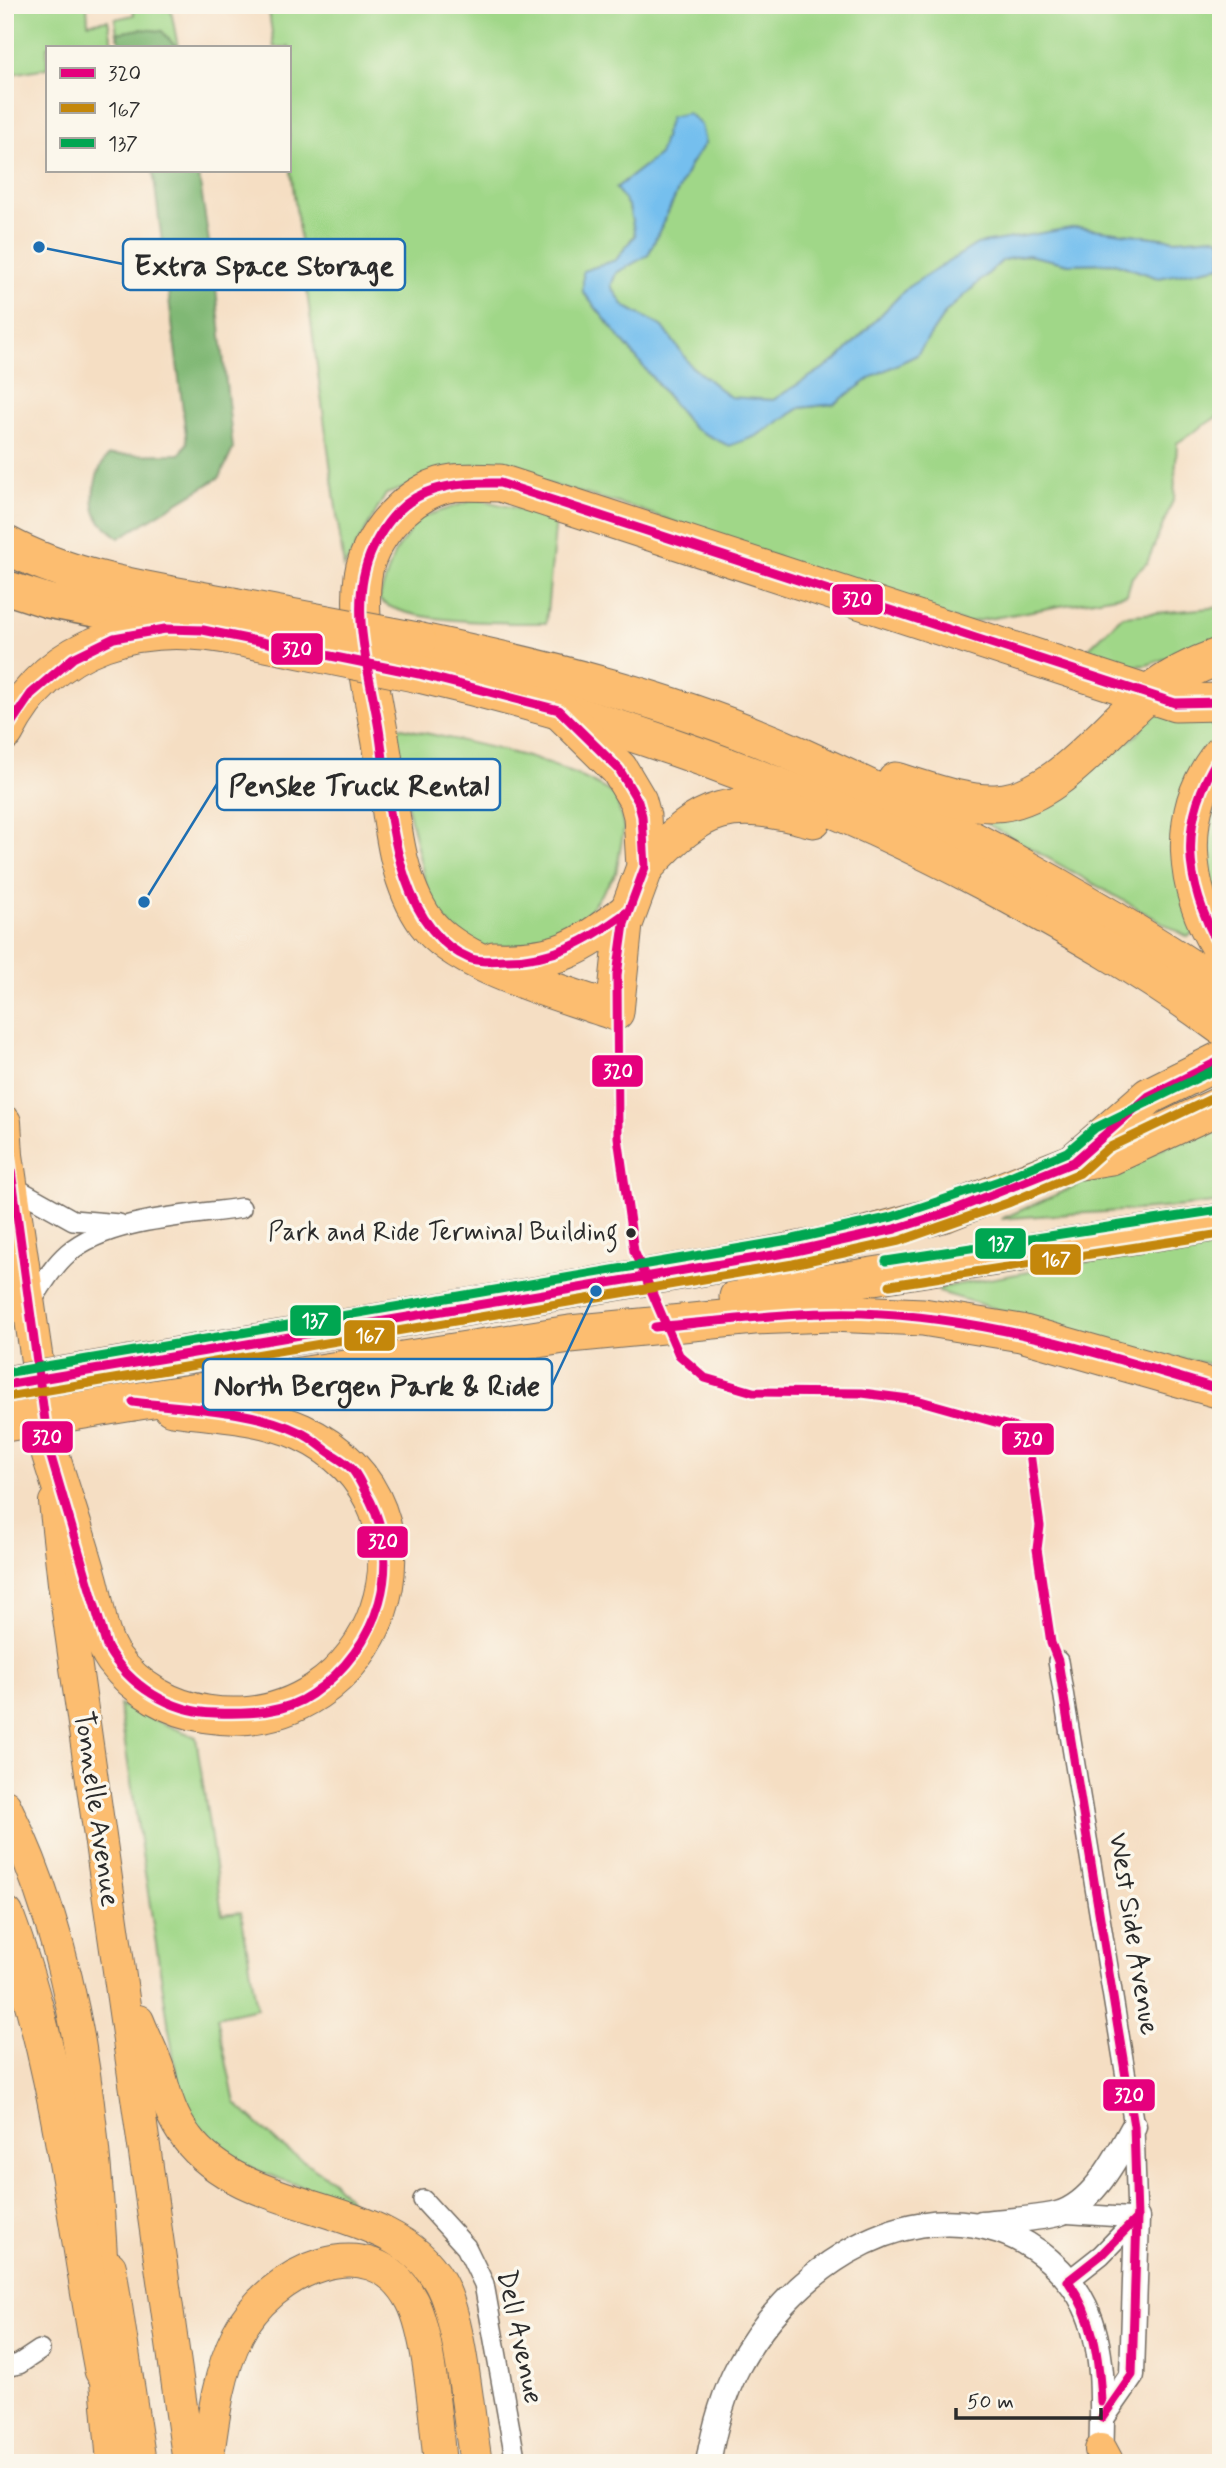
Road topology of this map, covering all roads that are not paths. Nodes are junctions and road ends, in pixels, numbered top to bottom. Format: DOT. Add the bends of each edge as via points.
graph roads {
  1 [pos="5,544"];
  2 [pos="5,587"];
  3 [pos="224,624"];
  4 [pos="1221,656"];
  5 [pos="418,657"];
  6 [pos="1149,694"];
  7 [pos="1221,702"];
  8 [pos="559,710"];
  9 [pos="5,732"];
  10 [pos="795,753"];
  11 [pos="1221,754"];
  12 [pos="919,847"];
  13 [pos="645,867"];
  14 [pos="627,912"];
  15 [pos="570,950"];
  16 [pos="1221,950"];
  17 [pos="471,959"];
  18 [pos="1221,988"];
  19 [pos="615,1001"];
  20 [pos="1221,1026"];
  21 [pos="1221,1060"];
  22 [pos="1221,1080"];
  23 [pos="1221,1105"];
  24 [pos="1165,1109"];
  25 [pos="5,1122"];
  26 [pos="6,1153"];
  27 [pos="1074,1162"];
  28 [pos="12,1186"];
  29 [pos="241,1208"];
  30 [pos="1221,1222"];
  31 [pos="134,1225"];
  32 [pos="796,1284"];
  33 [pos="29,1305"];
  34 [pos="5,1385"];
  35 [pos="1221,1390"];
  36 [pos="133,1402"];
  37 [pos="5,1423"];
  38 [pos="50,1453"];
  39 [pos="1058,1661"];
  40 [pos="5,1806"];
  41 [pos="5,1915"];
  42 [pos="120,1978"];
  43 [pos="1134,2126"];
  44 [pos="423,2200"];
  45 [pos="1060,2213"];
  46 [pos="99,2217"];
  47 [pos="1137,2218"];
  48 [pos="974,2224"];
  49 [pos="1068,2281"];
  50 [pos="40,2350"];
  51 [pos="5,2367"];
  52 [pos="103,2370"];
  53 [pos="1102,2418"];
  54 [pos="1104,2459"];
  55 [pos="113,2463"];
  56 [pos="140,2463"];
  57 [pos="189,2463"];
  58 [pos="208,2463"];
  59 [pos="440,2463"];
  60 [pos="476,2463"];
  61 [pos="516,2463"];
  62 [pos="708,2463"];
  1 -- 3 [label="highway" via="52,566"];
  2 -- 3 [label="highway" via="48,601"];
  3 -- 5 [label="highway, bridge"];
  3 -- 9 [label="highway" via="148,630 98,644 44,680"];
  4 -- 6 [label="highway" via="1185,671"];
  5 -- 8 [label="highway"];
  5 -- 10 [label="highway" via="559,673"];
  6 -- 7 [label="highway" via="1175,703"];
  6 -- 10 [label="highway" via="1041,790 1011,801 965,800"];
  6 -- 17 [label="highway" via="534,492 500,483 451,482 415,496 391,518 367,562 362,587 365,640 399,858 410,894 427,923 448,945"];
  8 -- 12 [label="highway" via="757,775"];
  8 -- 13 [label="highway" via="609,756 629,783 642,816"];
  10 -- 18 [label="highway" via="1016,861"];
  11 -- 16 [label="highway" via="1199,793 1189,853 1196,900"];
  12 -- 13 [label="highway" via="774,808 739,805 694,821"];
  12 -- 20 [label="highway" via="1107,950"];
  13 -- 14 [label="highway"];
  14 -- 15 [label="highway"];
  14 -- 19 [label="highway"];
  15 -- 17 [label="highway" via="530,960"];
  15 -- 19 [label="highway" via="586,949 600,957 612,975"];
  17 -- 19 [label="highway"];
  21 -- 24 [label="highway"];
  22 -- 24 [label="highway"];
  23 -- 24 [label="highway"];
  24 -- 27 [label="highway" via="1101,1138"];
  24 -- 27 [label="highway" via="1111,1156"];
  25 -- 26 [label="main road, Tonnelle Avenue"];
  26 -- 28 [label="main road, Tonnelle Avenue"];
  27 -- 32 [label="highway" via="917,1223"];
  28 -- 31 [label="street" via="73,1220"];
  28 -- 33 [label="main road, Tonnelle Avenue"];
  29 -- 31 [label="street"];
  30 -- 32 [label="highway"];
  31 -- 33 [label="street" via="71,1251"];
  32 -- 34 [label="highway, bridge"];
  32 -- 35 [label="highway" via="895,1315 990,1327 1071,1345"];
  32 -- 36 [label="highway" via="570,1334"];
  33 -- 38 [label="main road, Tonnelle Avenue"];
  36 -- 37 [label="highway, bridge"];
  36 -- 38 [label="highway" via="276,1422 317,1440 363,1484 380,1518 387,1557 386,1586 366,1641 348,1666 314,1695 275,1712 232,1717 191,1711 153,1695 120,1665 102,1637"];
  38 -- 42 [label="main road, Tonnelle Avenue"];
  39 -- 43 [label="street, West Side Avenue"];
  40 -- 46 [label="main road" via="43,1892 67,1973 80,2043"];
  41 -- 52 [label="highway" via="51,2070"];
  42 -- 57 [label="main road, Tonnelle Avenue"];
  42 -- 60 [label="main road" via="169,2106 186,2137 208,2161 237,2180 396,2240 433,2272 453,2322"];
  43 -- 45 [label="street" via="1107,2175"];
  43 -- 47 [label="street, West Side Avenue"];
  44 -- 61 [label="street, Dell Avenue" via="466,2247 484,2284"];
  45 -- 47 [label="street"];
  45 -- 48 [label="street"];
  46 -- 52 [label="main road"];
  46 -- 56 [label="main road" via="116,2292"];
  47 -- 49 [label="street"];
  47 -- 53 [label="street" via="1132,2375"];
  48 -- 49 [label="street" via="1020,2240 1047,2258"];
  48 -- 62 [label="street" via="922,2223 885,2234 832,2262 797,2289 739,2365 719,2412"];
  49 -- 53 [label="street" via="1086,2307 1095,2338"];
  50 -- 51 [label="street"];
  52 -- 55 [label="main road"];
  53 -- 54 [label="street"];
  58 -- 59 [label="main road" via="222,2376 245,2320 279,2285 310,2268 341,2259 381,2269 412,2301 422,2332"];
}
